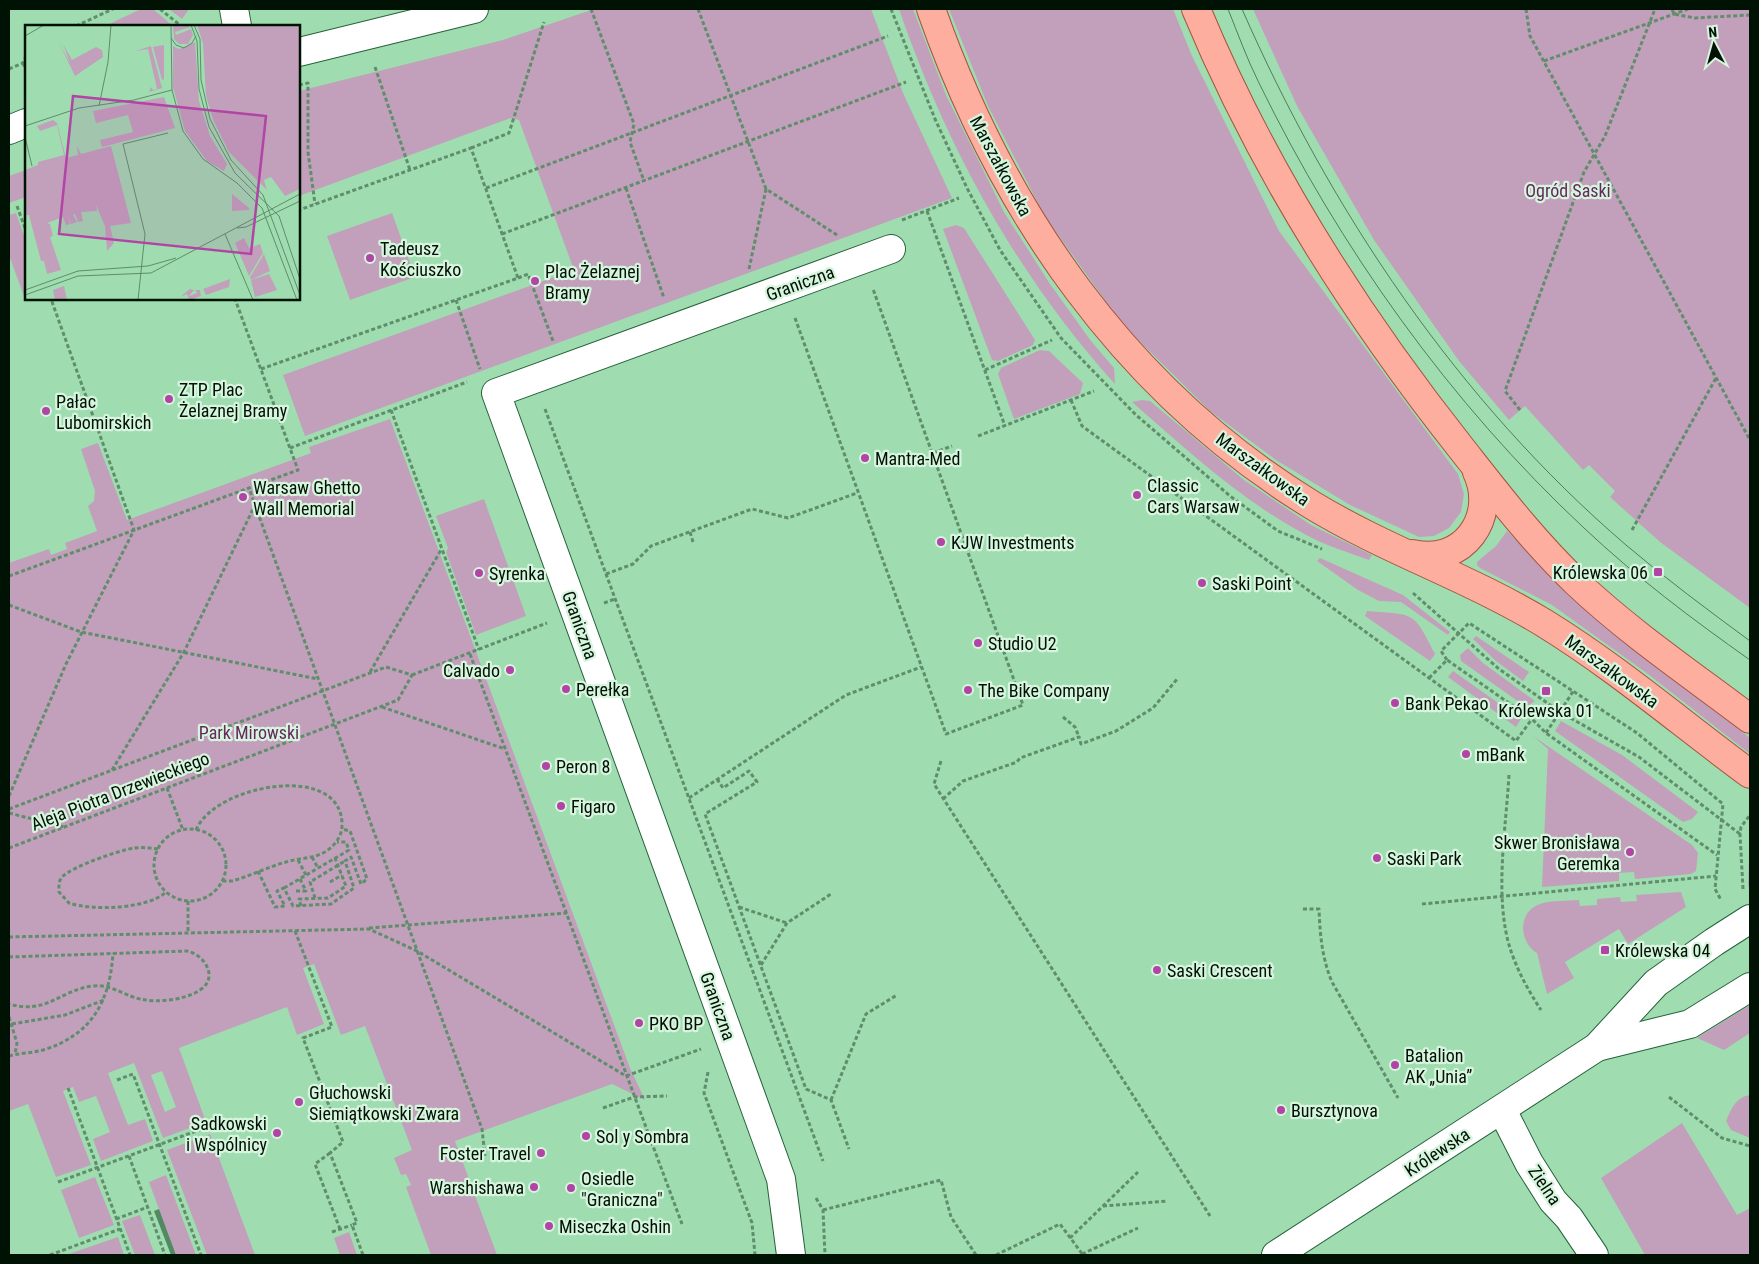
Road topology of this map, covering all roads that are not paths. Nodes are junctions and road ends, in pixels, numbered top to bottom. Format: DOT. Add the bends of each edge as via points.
graph roads {
  1 [pos="234,9"];
  2 [pos="474,9"];
  3 [pos="931,9"];
  4 [pos="1196,9"];
  5 [pos="237,25"];
  6 [pos="300,52"];
  7 [pos="25,123"];
  8 [pos="9,130"];
  9 [pos="891,249"];
  10 [pos="1472,462"];
  11 [pos="1406,552"];
  12 [pos="1750,719"];
  13 [pos="1750,774"];
  14 [pos="1748,908"];
  15 [pos="1750,987"];
  16 [pos="1597,1047"];
  17 [pos="1502,1110"];
  18 [pos="791,1255"];
  19 [pos="1276,1255"];
  20 [pos="1594,1255"];
  1 -- 5 [label="street"];
  2 -- 6 [label="street"];
  3 -- 11 [label="main road, Marszałkowska" via="969,105 1020,203 1059,266 1152,379 1230,447 1313,505"];
  4 -- 10 [label="main road" via="1261,150 1333,272 1422,399"];
  7 -- 8 [label="street"];
  9 -- 18 [label="street, Graniczna" via="496,394 782,1179"];
  10 -- 11 [label="main road" via="1484,504 1471,537 1436,556"];
  10 -- 12 [label="main road" via="1519,522 1578,584"];
  11 -- 13 [label="main road, Marszałkowska" via="1493,594 1567,637"];
  14 -- 16 [label="street, Królewska" via="1714,942 1656,984"];
  15 -- 16 [label="street, Królewska" via="1690,1024"];
  16 -- 17 [label="street, Królewska"];
  17 -- 19 [label="street, Królewska"];
  17 -- 20 [label="street, Zielna" via="1553,1201"];
}
